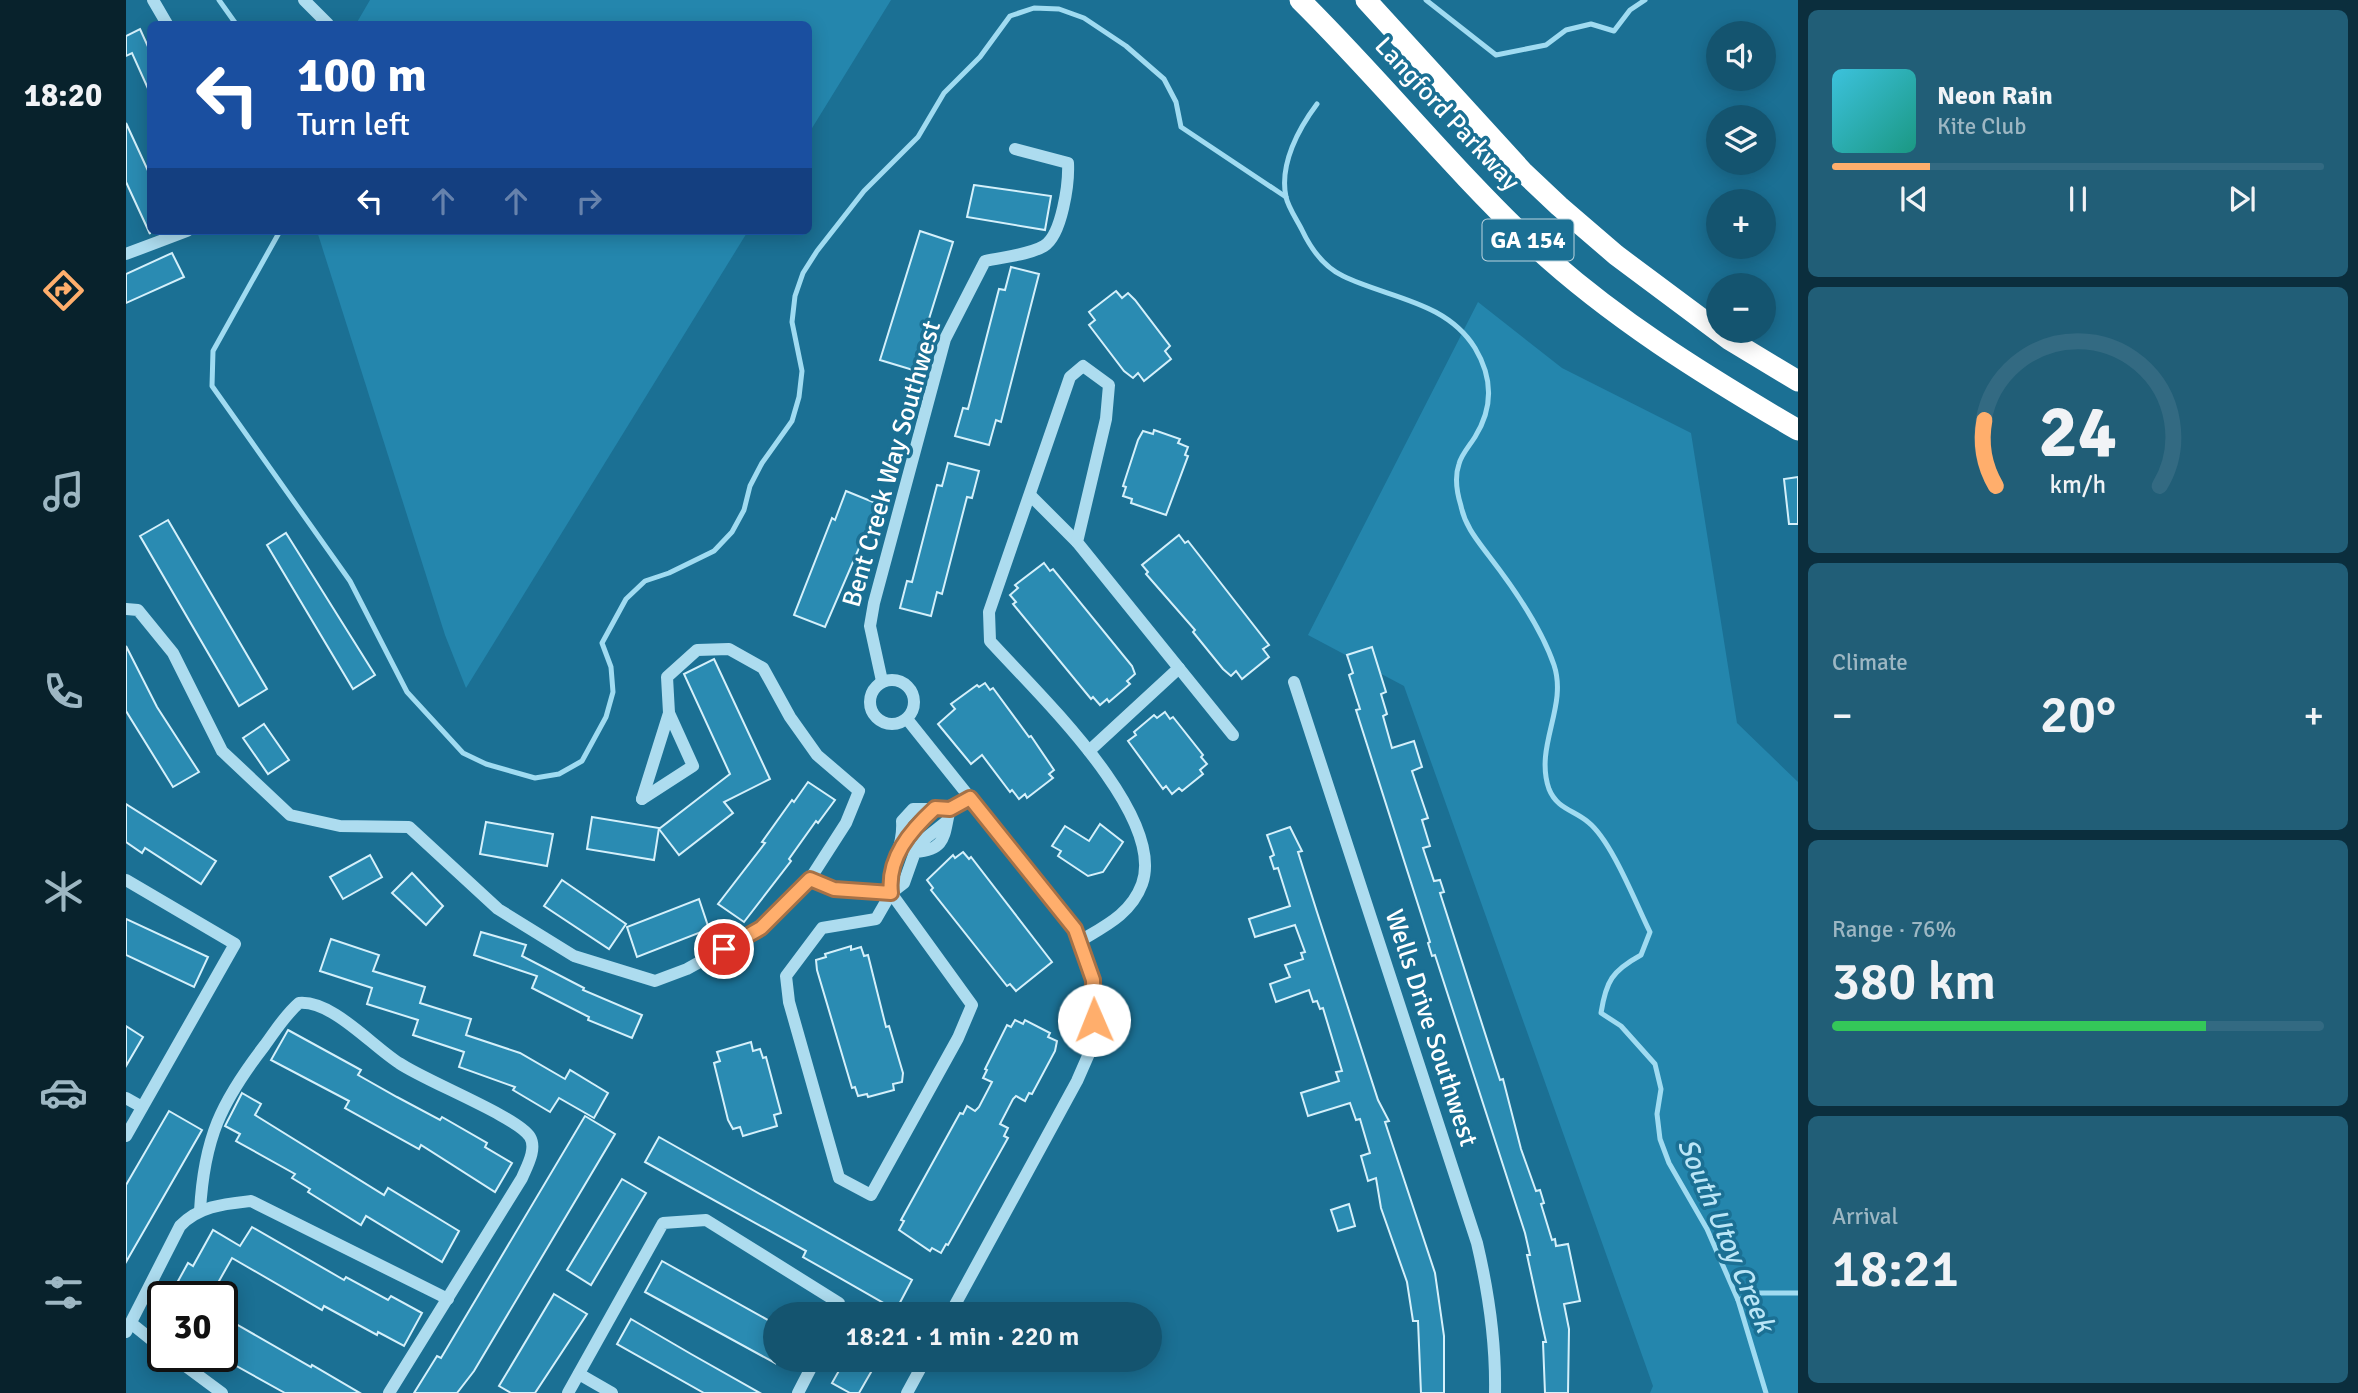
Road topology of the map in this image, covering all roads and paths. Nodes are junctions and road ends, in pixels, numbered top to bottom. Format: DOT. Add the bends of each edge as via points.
graph roads {
  1 [pos="153,0"];
  2 [pos="304,0"];
  3 [pos="1300,0"];
  4 [pos="1366,0"];
  5 [pos="165,21"];
  6 [pos="325,21"];
  7 [pos="1015,149"];
  8 [pos="176,235"];
  9 [pos="126,254"];
  10 [pos="1798,382"];
  11 [pos="1798,430"];
  12 [pos="1030,495"];
  13 [pos="1077,542"];
  14 [pos="126,609"];
  15 [pos="1179,668"];
  16 [pos="882,681"];
  17 [pos="1294,682"];
  18 [pos="669,713"];
  19 [pos="907,719"];
  20 [pos="1233,735"];
  21 [pos="1089,751"];
  22 [pos="970,798"];
  23 [pos="948,816"];
  24 [pos="903,843"];
  25 [pos="915,852"];
  26 [pos="810,879"];
  27 [pos="126,880"];
  28 [pos="891,893"];
  29 [pos="1080,941"];
  30 [pos="126,1098"];
  31 [pos="142,1107"];
  32 [pos="126,1136"];
  33 [pos="200,1211"];
  34 [pos="448,1299"];
  35 [pos="837,1302"];
  36 [pos="957,1302"];
  37 [pos="129,1328"];
  38 [pos="147,1339"];
  39 [pos="194,1372"];
  40 [pos="809,1372"];
  41 [pos="919,1372"];
  42 [pos="579,1374"];
  43 [pos="222,1393"];
  44 [pos="389,1393"];
  45 [pos="568,1393"];
  46 [pos="612,1393"];
  47 [pos="798,1393"];
  48 [pos="907,1393"];
  49 [pos="1495,1393"];
  1 -- 5 [label="street"];
  2 -- 6 [label="street"];
  3 -- 11 [label="highway, Langford Parkway / GA 154" via="1531,243 1632,325 1704,375"];
  4 -- 10 [label="highway, Langford Parkway / GA 154" via="1559,206 1730,340"];
  7 -- 16 [label="street, Bent Creek Way Southwest" via="1068,163 1062,213 1054,235 1044,246 985,261 945,339 874,603 870,626"];
  8 -- 9 [label="street"];
  12 -- 13 [label="street"];
  12 -- 13 [label="street" via="1070,377 1083,366 1110,385"];
  12 -- 21 [label="street" via="989,612 990,641"];
  13 -- 15 [label="street"];
  14 -- 26 [label="street" via="138,610 173,653 222,751 290,815 340,826 410,827 498,909 574,956 655,981 688,969 761,928"];
  15 -- 20 [label="street"];
  15 -- 21 [label="street"];
  16 -- 19 [label="street" via="908,685 915,706"];
  16 -- 19 [label="street" via="870,697 874,715 887,724"];
  17 -- 49 [label="street, Wells Drive Southwest" via="1477,1243 1491,1300"];
  18 -- 18 [label="street" via="693,766 642,799 651,761"];
  18 -- 26 [label="street" via="667,677 697,650 729,649 763,668 817,755 859,790 846,823"];
  19 -- 22 [label="street"];
  21 -- 29 [label="street" via="1110,776 1129,815 1145,866 1142,884 1122,916"];
  22 -- 23 [label="street"];
  22 -- 29 [label="street"];
  23 -- 24 [label="street" via="935,808"];
  23 -- 25 [label="street"];
  24 -- 25 [label="street"];
  24 -- 28 [label="street" via="889,877"];
  25 -- 28 [label="street" via="904,883"];
  26 -- 28 [label="street" via="834,889"];
  27 -- 31 [label="street" via="235,943"];
  28 -- 28 [label="street" via="876,919 822,928 786,976 789,1002 839,1178 871,1195 958,1038 972,1004"];
  29 -- 36 [label="street" via="1093,980 1095,1040"];
  30 -- 31 [label="street"];
  31 -- 32 [label="street"];
  33 -- 34 [label="street" via="251,1201"];
  33 -- 34 [label="street" via="202,1169 211,1134 233,1086 299,1003 322,1007 399,1063 520,1126 531,1139 532,1153 522,1178"];
  33 -- 37 [label="street" via="180,1226"];
  34 -- 44 [label="street"];
  35 -- 42 [label="street" via="706,1220 663,1223"];
  37 -- 38 [label="street"];
  39 -- 43 [label="street"];
  40 -- 47 [label="street"];
  41 -- 48 [label="street"];
  42 -- 45 [label="street"];
  42 -- 46 [label="street"];
}
